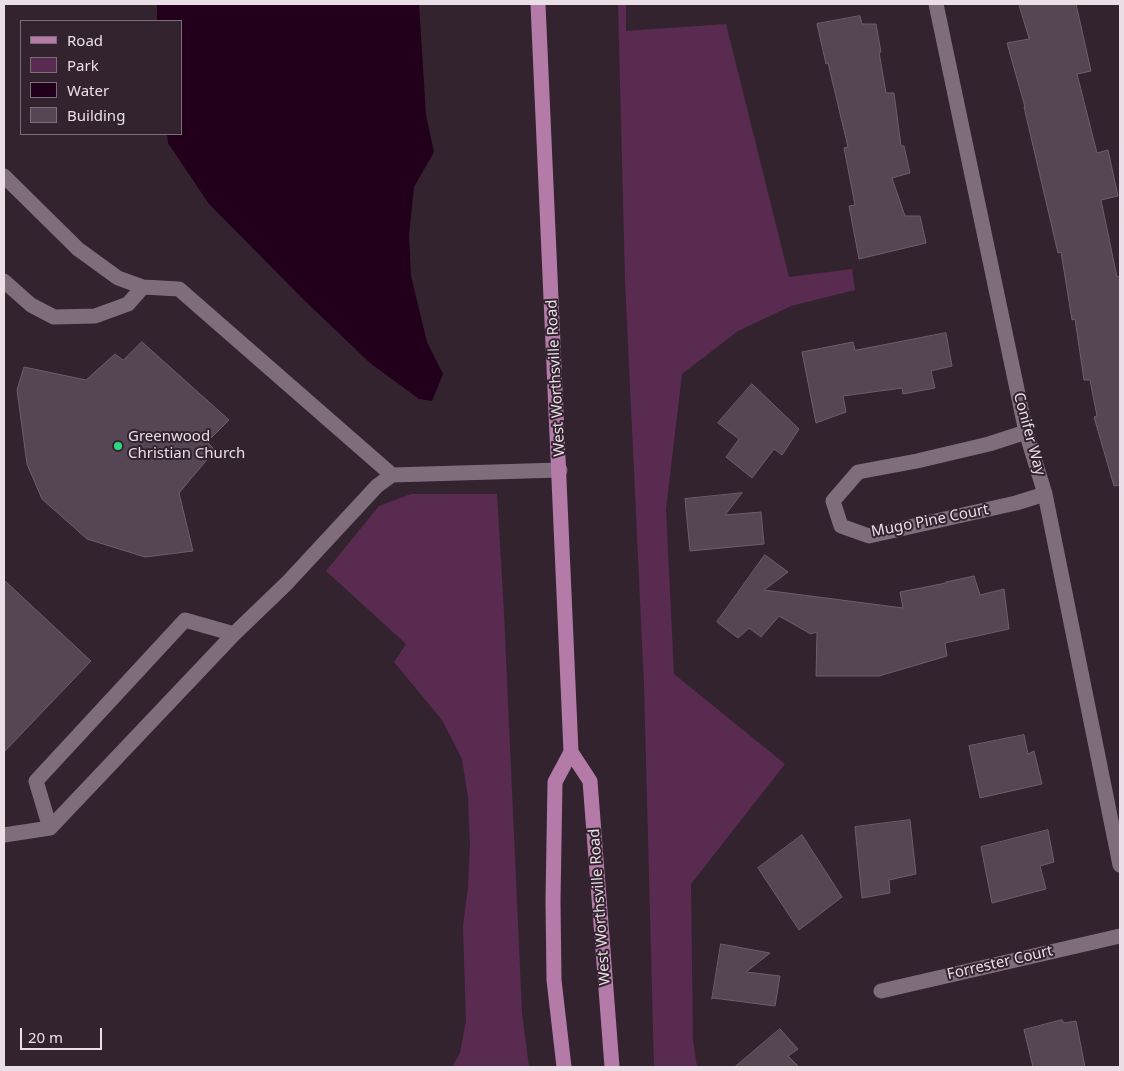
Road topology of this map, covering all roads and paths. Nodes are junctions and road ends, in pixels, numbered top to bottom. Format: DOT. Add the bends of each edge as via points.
graph roads {
  1 [pos="538,4"];
  2 [pos="936,4"];
  3 [pos="4,176"];
  4 [pos="4,281"];
  5 [pos="143,287"];
  6 [pos="1026,432"];
  7 [pos="560,470"];
  8 [pos="392,475"];
  9 [pos="1045,494"];
  10 [pos="234,634"];
  11 [pos="571,752"];
  12 [pos="50,828"];
  13 [pos="4,835"];
  14 [pos="1120,865"];
  15 [pos="1120,936"];
  16 [pos="881,991"];
  17 [pos="564,1067"];
  18 [pos="612,1067"];
  1 -- 7 [label="main road, West Worthsville Road"];
  2 -- 6 [label="street, Conifer Way"];
  3 -- 5 [label="street" via="78,249 118,278"];
  4 -- 5 [label="street" via="31,305 54,317 95,316 128,304"];
  5 -- 8 [label="street" via="179,288"];
  6 -- 9 [label="street, Conifer Way"];
  6 -- 9 [label="street, Mugo Pine Court" via="980,446 858,472 833,501 840,526 869,536"];
  7 -- 8 [label="street"];
  7 -- 11 [label="main road, West Worthsville Road"];
  8 -- 10 [label="street" via="377,486 287,584"];
  9 -- 14 [label="street, Conifer Way"];
  10 -- 12 [label="street"];
  10 -- 12 [label="street" via="185,620 36,781"];
  11 -- 17 [label="main road" via="555,782 554,980"];
  11 -- 18 [label="main road, West Worthsville Road" via="590,781"];
  12 -- 13 [label="street"];
  15 -- 16 [label="street, Forrester Court"];
}
